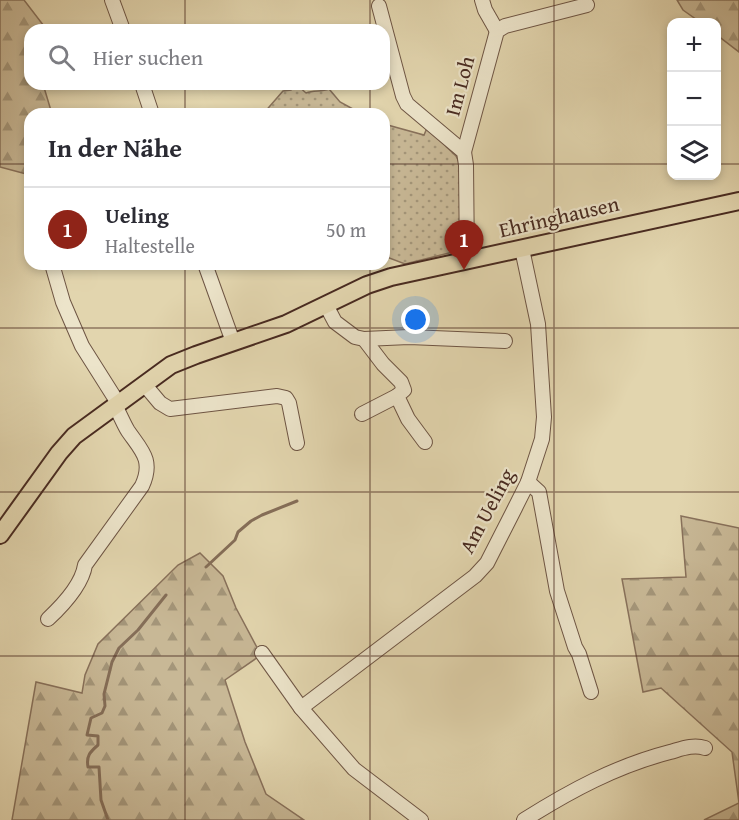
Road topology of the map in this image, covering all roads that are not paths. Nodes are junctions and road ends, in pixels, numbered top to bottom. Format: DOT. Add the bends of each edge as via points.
graph roads {
  1 [pos="112,0"];
  2 [pos="482,0"];
  3 [pos="587,5"];
  4 [pos="379,6"];
  5 [pos="121,24"];
  6 [pos="384,24"];
  7 [pos="497,31"];
  8 [pos="390,47"];
  9 [pos="144,90"];
  10 [pos="150,108"];
  11 [pos="464,152"];
  12 [pos="737,201"];
  13 [pos="522,249"];
  14 [pos="467,261"];
  15 [pos="54,270"];
  16 [pos="207,270"];
  17 [pos="326,304"];
  18 [pos="364,339"];
  19 [pos="506,341"];
  20 [pos="233,342"];
  21 [pos="144,384"];
  22 [pos="397,396"];
  23 [pos="116,404"];
  24 [pos="362,414"];
  25 [pos="425,442"];
  26 [pos="297,443"];
  27 [pos="528,482"];
  28 [pos="0,535"];
  29 [pos="48,619"];
  30 [pos="262,653"];
  31 [pos="591,692"];
  32 [pos="301,708"];
  33 [pos="705,748"];
  34 [pos="421,820"];
  35 [pos="524,820"];
  1 -- 5 [label="street"];
  2 -- 7 [label="street"];
  3 -- 7 [label="street"];
  4 -- 6 [label="street, Im Loh"];
  7 -- 11 [label="street, Im Loh"];
  8 -- 11 [label="street, Im Loh" via="407,104"];
  9 -- 10 [label="street"];
  11 -- 14 [label="street, Im Loh"];
  12 -- 13 [label="main road, Ehringhausen"];
  13 -- 14 [label="main road, Ehringhausen"];
  13 -- 27 [label="street, Am Ueling" via="538,324 544,417 543,439"];
  14 -- 17 [label="main road, Ehringhausen" via="380,280"];
  15 -- 23 [label="street" via="74,329"];
  16 -- 20 [label="street"];
  17 -- 18 [label="street" via="335,322"];
  17 -- 20 [label="main road, Ehringhausen" via="286,324"];
  18 -- 19 [label="street"];
  18 -- 22 [label="street" via="400,382 404,390"];
  20 -- 21 [label="main road, Ehringhausen" via="171,365"];
  21 -- 23 [label="main road, Ehringhausen"];
  21 -- 26 [label="street" via="170,409 286,398"];
  22 -- 24 [label="street"];
  22 -- 25 [label="street"];
  23 -- 28 [label="main road, Ehringhausen" via="64,446"];
  23 -- 29 [label="street" via="142,449 146,474 142,486 85,565 83,574"];
  27 -- 31 [label="street" via="539,492 557,591"];
  27 -- 32 [label="street, Am Ueling" via="487,563 475,576"];
  30 -- 32 [label="street"];
  32 -- 34 [label="street" via="354,769"];
  33 -- 35 [label="street" via="692,746 644,759 580,786"];
}
